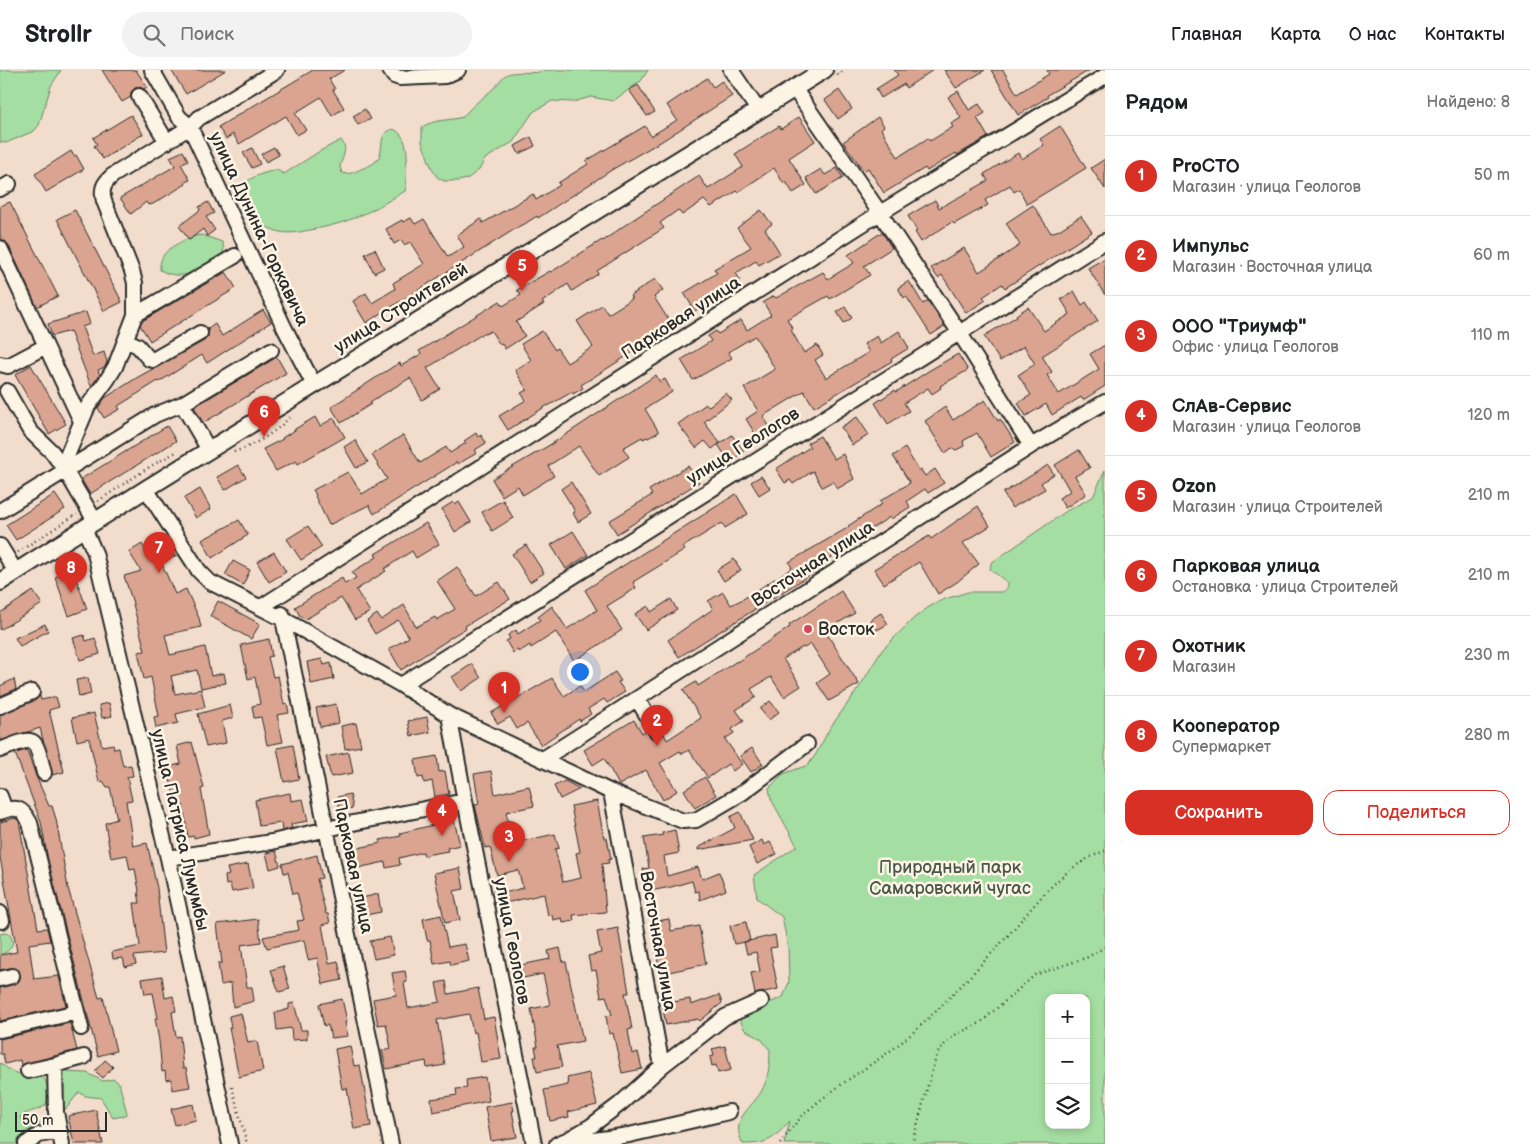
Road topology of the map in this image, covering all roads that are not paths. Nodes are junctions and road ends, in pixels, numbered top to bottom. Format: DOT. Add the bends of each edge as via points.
graph roads {
  1 [pos="152,70"];
  2 [pos="277,70"];
  3 [pos="390,70"];
  4 [pos="458,70"];
  5 [pos="731,70"];
  6 [pos="824,70"];
  7 [pos="1105,76"];
  8 [pos="794,88"];
  9 [pos="139,96"];
  10 [pos="758,110"];
  11 [pos="190,128"];
  12 [pos="166,142"];
  13 [pos="880,213"];
  14 [pos="1105,241"];
  15 [pos="0,248"];
  16 [pos="235,256"];
  17 [pos="135,315"];
  18 [pos="959,332"];
  19 [pos="200,333"];
  20 [pos="126,340"];
  21 [pos="46,346"];
  22 [pos="271,350"];
  23 [pos="0,364"];
  24 [pos="314,386"];
  25 [pos="7,392"];
  26 [pos="1105,402"];
  27 [pos="182,404"];
  28 [pos="81,421"];
  29 [pos="1031,446"];
  30 [pos="209,450"];
  31 [pos="65,470"];
  32 [pos="146,489"];
  33 [pos="0,511"];
  34 [pos="89,519"];
  35 [pos="0,546"];
  36 [pos="12,565"];
  37 [pos="0,582"];
  38 [pos="280,596"];
  39 [pos="261,607"];
  40 [pos="283,619"];
  41 [pos="401,685"];
  42 [pos="32,692"];
  43 [pos="637,699"];
  44 [pos="0,706"];
  45 [pos="449,715"];
  46 [pos="656,730"];
  47 [pos="808,744"];
  48 [pos="0,750"];
  49 [pos="544,759"];
  50 [pos="44,773"];
  51 [pos="611,792"];
  52 [pos="0,796"];
  53 [pos="465,801"];
  54 [pos="2,811"];
  55 [pos="326,830"];
  56 [pos="168,858"];
  57 [pos="761,1001"];
  58 [pos="77,1012"];
  59 [pos="81,1028"];
  60 [pos="0,1030"];
  61 [pos="84,1058"];
  62 [pos="55,1065"];
  63 [pos="662,1066"];
  64 [pos="28,1071"];
  65 [pos="729,1112"];
  66 [pos="61,1138"];
  67 [pos="26,1144"];
  68 [pos="230,1144"];
  69 [pos="391,1144"];
  70 [pos="534,1144"];
  71 [pos="557,1144"];
  72 [pos="567,1144"];
  1 -- 11 [label="street" via="179,116"];
  2 -- 11 [label="street, улица Дунина-Горкавича" via="199,118"];
  3 -- 4 [label="street" via="400,78 445,76"];
  5 -- 10 [label="street"];
  6 -- 8 [label="main road, улица Строителей"];
  7 -- 13 [label="street, Парковая улица"];
  8 -- 10 [label="main road, улица Строителей"];
  8 -- 13 [label="street"];
  9 -- 12 [label="street"];
  10 -- 24 [label="main road, улица Строителей"];
  11 -- 12 [label="street"];
  11 -- 24 [label="street, улица Дунина-Горкавича"];
  12 -- 17 [label="street" via="112,176 103,186 104,201 135,283"];
  13 -- 18 [label="street"];
  13 -- 38 [label="street, Парковая улица"];
  14 -- 18 [label="street, улица Геологов"];
  15 -- 21 [label="street"];
  16 -- 17 [label="street"];
  17 -- 20 [label="street"];
  18 -- 29 [label="street"];
  18 -- 41 [label="street, улица Геологов"];
  19 -- 20 [label="street" via="153,360"];
  20 -- 28 [label="street" via="108,380"];
  21 -- 23 [label="street" via="8,366"];
  21 -- 28 [label="street"];
  22 -- 27 [label="street"];
  24 -- 30 [label="main road, улица Строителей"];
  25 -- 31 [label="street, улица Патриса Лумумбы" via="30,431"];
  26 -- 29 [label="street, Восточная улица"];
  27 -- 30 [label="street"];
  27 -- 31 [label="street" via="155,415"];
  28 -- 31 [label="street"];
  29 -- 43 [label="street, Восточная улица"];
  30 -- 32 [label="main road, улица Строителей"];
  31 -- 33 [label="street"];
  31 -- 34 [label="street, улица Патриса Лумумбы"];
  32 -- 34 [label="main road, улица Строителей"];
  32 -- 39 [label="street" via="203,577"];
  34 -- 36 [label="main road, улица Строителей"];
  34 -- 56 [label="street, улица Патриса Лумумбы"];
  35 -- 36 [label="street"];
  36 -- 37 [label="main road, улица Строителей"];
  38 -- 39 [label="street, Парковая улица"];
  38 -- 40 [label="street, Парковая улица"];
  39 -- 40 [label="street"];
  40 -- 41 [label="street"];
  40 -- 55 [label="street, Парковая улица"];
  41 -- 45 [label="street"];
  42 -- 44 [label="street"];
  43 -- 46 [label="street"];
  43 -- 49 [label="street, Восточная улица"];
  45 -- 49 [label="street"];
  45 -- 53 [label="street, улица Геологов"];
  47 -- 51 [label="street" via="742,793 696,820 677,819"];
  48 -- 50 [label="street" via="28,740 34,741"];
  49 -- 51 [label="street"];
  51 -- 63 [label="street, Восточная улица"];
  52 -- 54 [label="street"];
  53 -- 55 [label="street"];
  53 -- 70 [label="street, улица Геологов"];
  54 -- 58 [label="street" via="20,809 30,823"];
  55 -- 56 [label="street"];
  55 -- 69 [label="street, Парковая улица"];
  56 -- 68 [label="street, улица Патриса Лумумбы"];
  57 -- 63 [label="street" via="725,1017"];
  58 -- 59 [label="street"];
  58 -- 60 [label="street"];
  61 -- 62 [label="street"];
  62 -- 64 [label="street"];
  62 -- 66 [label="street" via="56,1112"];
  63 -- 71 [label="street" via="591,1126"];
  65 -- 72 [label="street" via="629,1135"];
  66 -- 67 [label="street" via="39,1135"];
}
